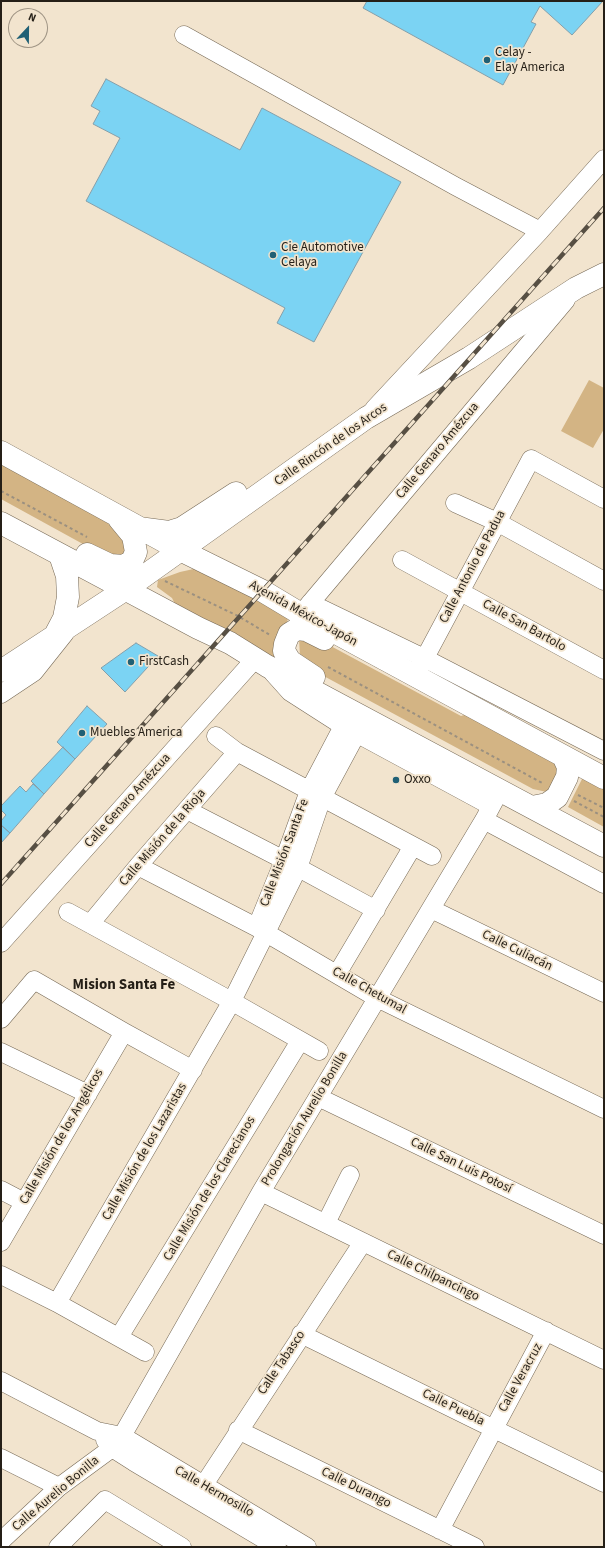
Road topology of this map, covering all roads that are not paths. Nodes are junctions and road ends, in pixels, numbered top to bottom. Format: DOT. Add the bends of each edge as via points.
graph roads {
  1 [pos="184,35"];
  2 [pos="604,159"];
  3 [pos="540,231"];
  4 [pos="604,274"];
  5 [pos="576,288"];
  6 [pos="366,418"];
  7 [pos="337,439"];
  8 [pos="1,452"];
  9 [pos="604,499"];
  10 [pos="455,502"];
  11 [pos="1,514"];
  12 [pos="114,514"];
  13 [pos="497,522"];
  14 [pos="1,523"];
  15 [pos="138,528"];
  16 [pos="180,550"];
  17 [pos="60,555"];
  18 [pos="402,560"];
  19 [pos="604,581"];
  20 [pos="126,589"];
  21 [pos="459,591"];
  22 [pos="306,608"];
  23 [pos="63,631"];
  24 [pos="261,663"];
  25 [pos="420,667"];
  26 [pos="604,670"];
  27 [pos="1,671"];
  28 [pos="1,694"];
  29 [pos="469,705"];
  30 [pos="354,722"];
  31 [pos="216,736"];
  32 [pos="604,751"];
  33 [pos="237,752"];
  34 [pos="563,756"];
  35 [pos="438,757"];
  36 [pos="604,778"];
  37 [pos="316,795"];
  38 [pos="492,806"];
  39 [pos="532,807"];
  40 [pos="186,810"];
  41 [pos="413,846"];
  42 [pos="604,846"];
  43 [pos="432,856"];
  44 [pos="291,864"];
  45 [pos="138,866"];
  46 [pos="604,884"];
  47 [pos="431,909"];
  48 [pos="376,910"];
  49 [pos="68,912"];
  50 [pos="90,924"];
  51 [pos="261,930"];
  52 [pos="1,942"];
  53 [pos="337,974"];
  54 [pos="604,993"];
  55 [pos="377,998"];
  56 [pos="228,999"];
  57 [pos="1,1019"];
  58 [pos="124,1032"];
  59 [pos="300,1041"];
  60 [pos="319,1051"];
  61 [pos="1,1052"];
  62 [pos="188,1067"];
  63 [pos="88,1094"];
  64 [pos="318,1097"];
  65 [pos="604,1108"];
  66 [pos="350,1174"];
  67 [pos="1,1190"];
  68 [pos="261,1192"];
  69 [pos="24,1202"];
  70 [pos="326,1223"];
  71 [pos="604,1235"];
  72 [pos="1,1242"];
  73 [pos="363,1242"];
  74 [pos="1,1275"];
  75 [pos="57,1303"];
  76 [pos="546,1331"];
  77 [pos="302,1334"];
  78 [pos="119,1337"];
  79 [pos="145,1352"];
  80 [pos="604,1360"];
  81 [pos="1,1380"];
  82 [pos="493,1428"];
  83 [pos="238,1430"];
  84 [pos="117,1442"];
  85 [pos="1,1458"];
  86 [pos="604,1483"];
  87 [pos="203,1486"];
  88 [pos="60,1487"];
  89 [pos="440,1530"];
  90 [pos="1,1540"];
  91 [pos="176,1546"];
  92 [pos="58,1547"];
  93 [pos="277,1547"];
  94 [pos="307,1547"];
  95 [pos="474,1547"];
  1 -- 3 [label="street"];
  2 -- 3 [label="street"];
  3 -- 6 [label="street"];
  4 -- 5 [label="main road, Calle Rincón de los Arcos"];
  5 -- 6 [label="main road, Calle Rincón de los Arcos" via="469,358"];
  5 -- 22 [label="street, Calle Genaro Amézcua"];
  6 -- 7 [label="main road, Calle Rincón de los Arcos"];
  7 -- 15 [label="main road" via="314,441 182,528 169,532"];
  7 -- 16 [label="main road, Calle Rincón de los Arcos"];
  8 -- 12 [label="main road, Avenida México-Japón"];
  9 -- 13 [label="street, Calle Antonio de Padua" via="531,459"];
  10 -- 13 [label="street"];
  11 -- 12 [label="main road" via="110,565 124,566 132,561 136,552 133,536"];
  12 -- 15 [label="main road, Avenida México-Japón"];
  13 -- 19 [label="street"];
  13 -- 21 [label="street, Calle Antonio de Padua"];
  14 -- 17 [label="main road"];
  15 -- 16 [label="main road, Avenida México-Japón"];
  16 -- 20 [label="main road, Calle Rincón de los Arcos"];
  16 -- 22 [label="main road, Avenida México-Japón" via="261,590"];
  17 -- 20 [label="main road"];
  17 -- 23 [label="main road" via="68,576"];
  18 -- 21 [label="street, Calle San Bartolo"];
  20 -- 23 [label="main road, Calle Rincón de los Arcos"];
  20 -- 24 [label="main road" via="230,643"];
  21 -- 25 [label="street, Calle Antonio de Padua"];
  21 -- 26 [label="street, Calle San Bartolo"];
  22 -- 25 [label="main road, Avenida México-Japón"];
  23 -- 27 [label="main road, Calle Rincón de los Arcos"];
  23 -- 28 [label="street" via="34,672"];
  24 -- 30 [label="main road"];
  24 -- 52 [label="street, Calle Genaro Amézcua"];
  25 -- 29 [label="main road, Avenida México-Japón"];
  25 -- 32 [label="street"];
  29 -- 34 [label="main road, Avenida México-Japón"];
  29 -- 35 [label="main road" via="430,692 306,630 297,629 289,634 284,651 290,661 409,728"];
  30 -- 35 [label="main road"];
  30 -- 37 [label="street, Calle Misión Santa Fe"];
  30 -- 38 [label="street"];
  31 -- 33 [label="street"];
  33 -- 37 [label="street"];
  33 -- 40 [label="street, Calle Misión de la Rioja"];
  34 -- 36 [label="main road, Avenida México-Japón"];
  34 -- 39 [label="main road" via="568,767 568,777 557,797 547,804"];
  35 -- 38 [label="main road"];
  37 -- 41 [label="street"];
  37 -- 44 [label="street, Calle Misión Santa Fe"];
  38 -- 39 [label="main road"];
  38 -- 46 [label="street"];
  38 -- 47 [label="street, Prolongación Aurelio Bonilla"];
  39 -- 42 [label="main road"];
  40 -- 44 [label="street"];
  40 -- 45 [label="street, Calle Misión de la Rioja"];
  41 -- 43 [label="street"];
  41 -- 48 [label="street"];
  44 -- 48 [label="street"];
  44 -- 51 [label="street, Calle Misión Santa Fe"];
  45 -- 50 [label="street, Calle Misión de la Rioja"];
  45 -- 51 [label="street, Calle Chetumal"];
  47 -- 54 [label="street, Calle Culiacán"];
  47 -- 55 [label="street, Prolongación Aurelio Bonilla"];
  48 -- 53 [label="street"];
  49 -- 50 [label="street"];
  50 -- 56 [label="street"];
  51 -- 53 [label="street, Calle Chetumal"];
  51 -- 56 [label="street, Calle Misión Santa Fe"];
  53 -- 55 [label="street, Calle Chetumal"];
  55 -- 64 [label="street, Prolongación Aurelio Bonilla"];
  55 -- 65 [label="street, Calle Chetumal"];
  56 -- 59 [label="street"];
  56 -- 62 [label="street, Calle Misión de los Lazaristas"];
  57 -- 58 [label="street" via="34,980"];
  58 -- 62 [label="street"];
  58 -- 63 [label="street, Calle Misión de los Angélicos"];
  59 -- 60 [label="street"];
  59 -- 78 [label="street, Calle Misión de los Clarecianos"];
  61 -- 63 [label="street"];
  62 -- 75 [label="street, Calle Misión de los Lazaristas"];
  63 -- 69 [label="street, Calle Misión de los Angélicos"];
  64 -- 68 [label="street, Prolongación Aurelio Bonilla"];
  64 -- 71 [label="street, Calle San Luis Potosí"];
  66 -- 70 [label="street"];
  67 -- 69 [label="street"];
  68 -- 70 [label="street, Calle Chilpancingo"];
  68 -- 84 [label="street, Prolongación Aurelio Bonilla"];
  69 -- 72 [label="street, Calle Misión de los Angélicos"];
  70 -- 73 [label="street, Calle Chilpancingo"];
  73 -- 76 [label="street, Calle Chilpancingo"];
  73 -- 77 [label="street, Calle Tabasco"];
  74 -- 75 [label="street"];
  75 -- 78 [label="street"];
  76 -- 80 [label="street, Calle Chilpancingo"];
  76 -- 82 [label="street, Calle Veracruz"];
  77 -- 82 [label="street, Calle Puebla"];
  77 -- 83 [label="street, Calle Tabasco"];
  78 -- 79 [label="street"];
  81 -- 84 [label="street"];
  82 -- 86 [label="street, Calle Puebla"];
  82 -- 89 [label="street, Calle Veracruz"];
  83 -- 87 [label="street, Calle Tabasco"];
  83 -- 89 [label="street, Calle Durango"];
  84 -- 87 [label="street, Calle Hermosillo"];
  84 -- 88 [label="street, Calle Aurelio Bonilla"];
  84 -- 93 [label="street, Calle Hermosillo"];
  85 -- 88 [label="street"];
  87 -- 94 [label="street, Calle Hermosillo"];
  88 -- 90 [label="street, Calle Aurelio Bonilla"];
  89 -- 95 [label="street, Calle Durango"];
  91 -- 92 [label="street" via="105,1500"];
}
